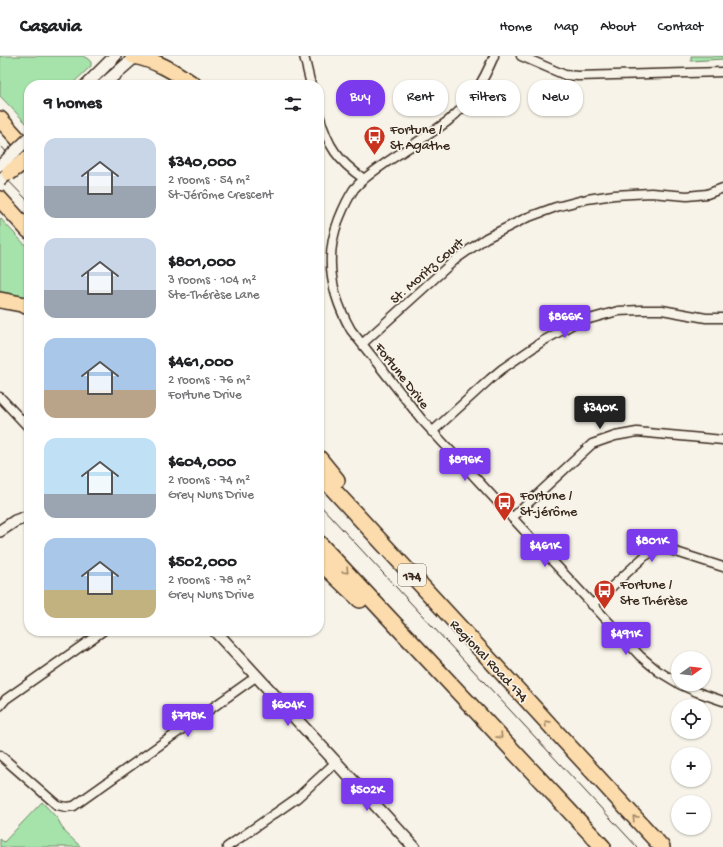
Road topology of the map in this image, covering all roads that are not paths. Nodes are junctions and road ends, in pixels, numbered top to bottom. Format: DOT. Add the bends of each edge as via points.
graph roads {
  1 [pos="115,56"];
  2 [pos="135,56"];
  3 [pos="304,56"];
  4 [pos="494,56"];
  5 [pos="521,56"];
  6 [pos="723,72"];
  7 [pos="91,80"];
  8 [pos="109,80"];
  9 [pos="186,80"];
  10 [pos="310,80"];
  11 [pos="0,113"];
  12 [pos="0,119"];
  13 [pos="324,129"];
  14 [pos="24,137"];
  15 [pos="24,144"];
  16 [pos="24,146"];
  17 [pos="24,156"];
  18 [pos="24,160"];
  19 [pos="3,171"];
  20 [pos="364,179"];
  21 [pos="723,188"];
  22 [pos="0,199"];
  23 [pos="0,207"];
  24 [pos="24,225"];
  25 [pos="24,231"];
  26 [pos="0,300"];
  27 [pos="24,305"];
  28 [pos="723,318"];
  29 [pos="362,344"];
  30 [pos="0,397"];
  31 [pos="24,423"];
  32 [pos="432,432"];
  33 [pos="723,440"];
  34 [pos="324,464"];
  35 [pos="324,479"];
  36 [pos="24,518"];
  37 [pos="512,518"];
  38 [pos="0,531"];
  39 [pos="324,548"];
  40 [pos="324,566"];
  41 [pos="723,567"];
  42 [pos="592,605"];
  43 [pos="96,636"];
  44 [pos="220,636"];
  45 [pos="257,676"];
  46 [pos="505,677"];
  47 [pos="671,679"];
  48 [pos="695,691"];
  49 [pos="723,701"];
  50 [pos="0,706"];
  51 [pos="473,708"];
  52 [pos="0,755"];
  53 [pos="336,762"];
  54 [pos="227,847"];
  55 [pos="414,847"];
  56 [pos="603,847"];
  57 [pos="662,847"];
  1 -- 7 [label="street"];
  2 -- 8 [label="street"];
  2 -- 9 [label="highway" via="167,68"];
  3 -- 10 [label="street"];
  4 -- 20 [label="street, Fortune Drive" via="483,81 460,112"];
  5 -- 6 [label="street" via="565,75"];
  11 -- 14 [label="highway"];
  12 -- 16 [label="highway"];
  13 -- 20 [label="street" via="329,144 343,162"];
  15 -- 19 [label="street, bridge"];
  17 -- 19 [label="street, bridge"];
  18 -- 19 [label="highway, bridge"];
  20 -- 29 [label="street, Fortune Drive" via="354,189 342,210 330,250 330,272 334,293 342,315"];
  21 -- 29 [label="street, St. Moritz Court" via="707,194 687,196 636,193 600,197 556,207 526,218 486,238 456,259"];
  22 -- 24 [label="highway"];
  23 -- 25 [label="highway"];
  26 -- 27 [label="highway"];
  28 -- 32 [label="street" via="706,318 662,310 641,310 618,311 575,323 543,340 502,369"];
  29 -- 32 [label="street, Fortune Drive"];
  30 -- 31 [label="street"];
  32 -- 37 [label="street, Fortune Drive"];
  33 -- 37 [label="street" via="637,432 602,440 592,444"];
  34 -- 46 [label="highway" via="400,557"];
  35 -- 46 [label="highway, Regional Road 174 / 174"];
  36 -- 38 [label="street"];
  37 -- 42 [label="street, Fortune Drive"];
  39 -- 51 [label="highway, one-way"];
  40 -- 51 [label="highway"];
  41 -- 42 [label="street" via="667,549 652,551"];
  42 -- 47 [label="street, Fortune Drive" via="640,656"];
  43 -- 50 [label="street" via="6,699"];
  44 -- 45 [label="street"];
  45 -- 52 [label="street" via="74,806 57,805"];
  45 -- 53 [label="street"];
  57 -- 46 [label="highway, Regional Road 174 / 174, one-way"];
  48 -- 49 [label="street, Fortune Drive"];
  51 -- 56 [label="highway, one-way"];
  53 -- 54 [label="street" via="297,798"];
  53 -- 55 [label="street"];
}
